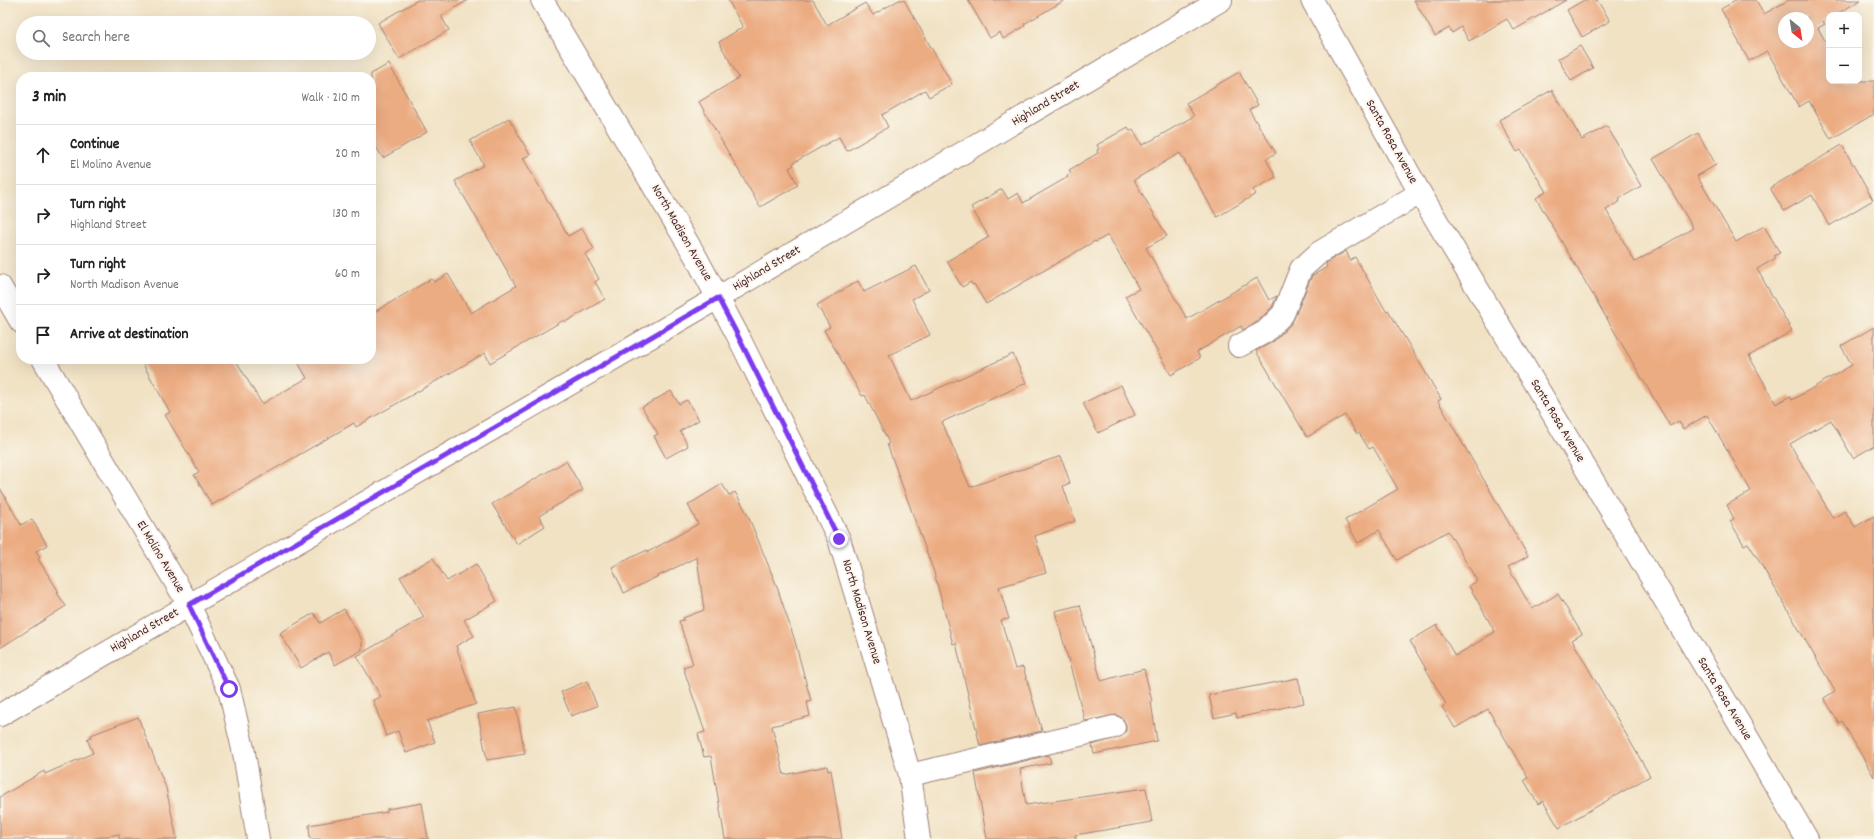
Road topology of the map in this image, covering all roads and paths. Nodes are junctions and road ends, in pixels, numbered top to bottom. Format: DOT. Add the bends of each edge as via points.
graph roads {
  1 [pos="542,0"];
  2 [pos="1221,0"];
  3 [pos="1312,0"];
  4 [pos="1420,193"];
  5 [pos="0,286"];
  6 [pos="718,298"];
  7 [pos="16,313"];
  8 [pos="1239,346"];
  9 [pos="46,364"];
  10 [pos="189,605"];
  11 [pos="0,715"];
  12 [pos="1114,726"];
  13 [pos="910,775"];
  14 [pos="258,839"];
  15 [pos="919,839"];
  16 [pos="1807,839"];
  1 -- 6 [label="street, North Madison Avenue"];
  2 -- 6 [label="street, Highland Street"];
  3 -- 4 [label="street, Santa Rosa Avenue"];
  4 -- 8 [label="street" via="1320,252 1301,269 1283,314 1265,332"];
  4 -- 16 [label="street, Santa Rosa Avenue"];
  5 -- 7 [label="street"];
  6 -- 10 [label="street, Highland Street"];
  6 -- 13 [label="street, North Madison Avenue" via="839,539"];
  9 -- 10 [label="street, El Molino Avenue"];
  10 -- 11 [label="street, Highland Street"];
  10 -- 14 [label="street, El Molino Avenue" via="229,689 244,753"];
  12 -- 13 [label="street"];
  13 -- 15 [label="street, North Madison Avenue"];
}
